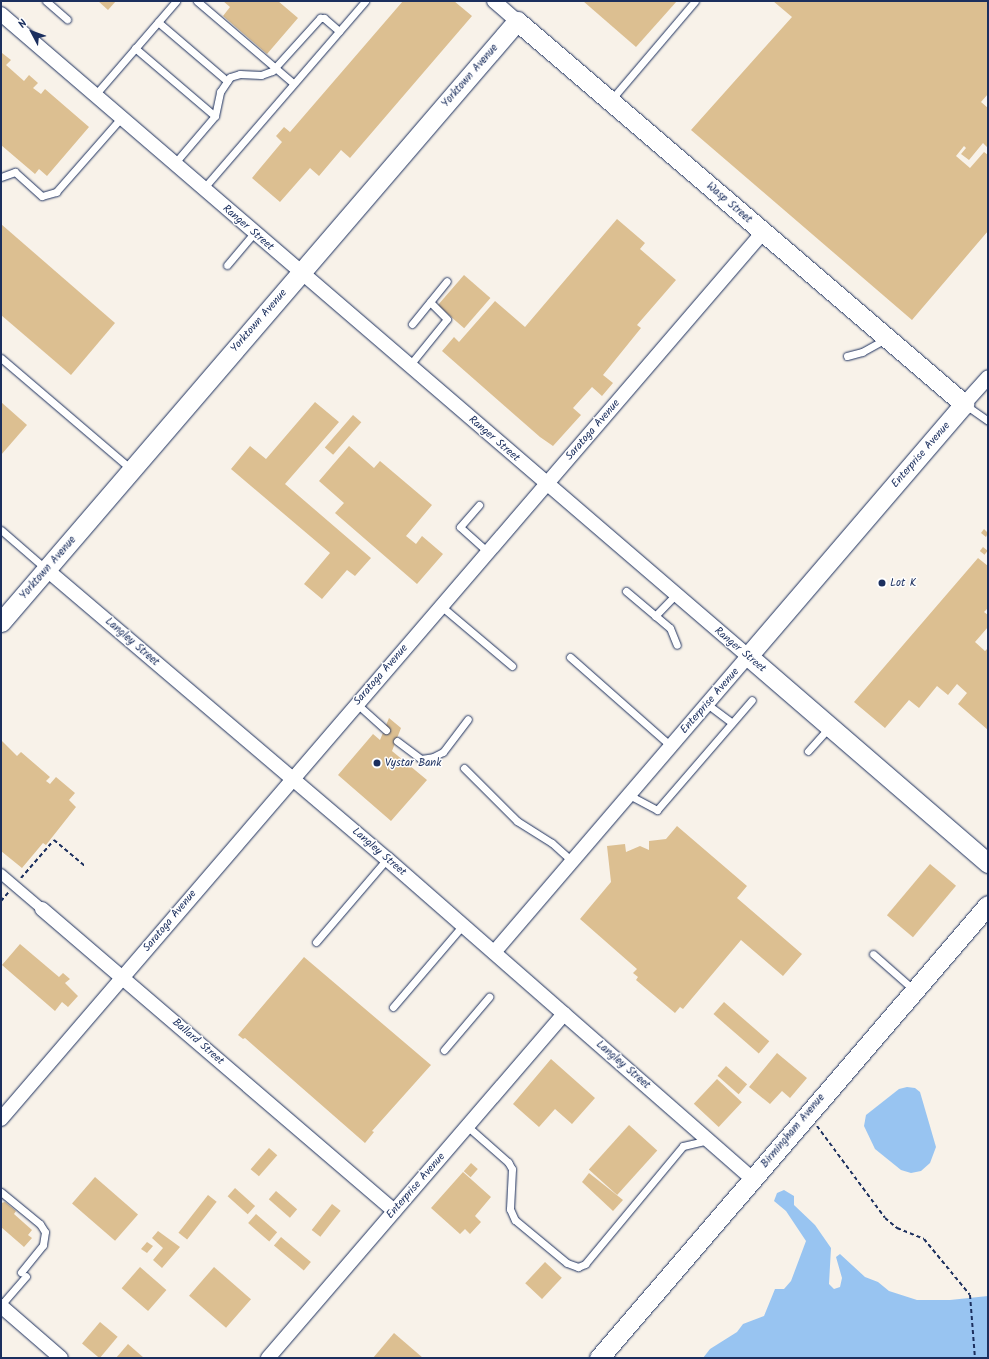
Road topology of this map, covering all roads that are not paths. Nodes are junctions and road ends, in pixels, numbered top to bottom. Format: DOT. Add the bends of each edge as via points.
graph roads {
  1 [pos="46,1"];
  2 [pos="176,1"];
  3 [pos="197,1"];
  4 [pos="365,1"];
  5 [pos="494,1"];
  6 [pos="695,1"];
  7 [pos="1,14"];
  8 [pos="68,19"];
  9 [pos="517,21"];
  10 [pos="158,22"];
  11 [pos="339,31"];
  12 [pos="135,48"];
  13 [pos="275,67"];
  14 [pos="227,81"];
  15 [pos="293,83"];
  16 [pos="95,95"];
  17 [pos="610,101"];
  18 [pos="215,116"];
  19 [pos="121,118"];
  20 [pos="174,164"];
  21 [pos="1,176"];
  22 [pos="203,189"];
  23 [pos="763,232"];
  24 [pos="254,233"];
  25 [pos="227,265"];
  26 [pos="300,272"];
  27 [pos="447,281"];
  28 [pos="430,302"];
  29 [pos="412,324"];
  30 [pos="887,338"];
  31 [pos="847,356"];
  32 [pos="1,358"];
  33 [pos="409,366"];
  34 [pos="988,377"];
  35 [pos="964,404"];
  36 [pos="988,421"];
  37 [pos="132,470"];
  38 [pos="546,484"];
  39 [pos="479,505"];
  40 [pos="1,530"];
  41 [pos="488,552"];
  42 [pos="46,569"];
  43 [pos="626,591"];
  44 [pos="676,594"];
  45 [pos="441,606"];
  46 [pos="655,616"];
  47 [pos="1,622"];
  48 [pos="677,645"];
  49 [pos="748,656"];
  50 [pos="570,657"];
  51 [pos="512,666"];
  52 [pos="752,700"];
  53 [pos="357,704"];
  54 [pos="707,704"];
  55 [pos="468,719"];
  56 [pos="732,723"];
  57 [pos="830,726"];
  58 [pos="386,730"];
  59 [pos="397,741"];
  60 [pos="671,746"];
  61 [pos="808,751"];
  62 [pos="464,768"];
  63 [pos="292,779"];
  64 [pos="629,795"];
  65 [pos="387,859"];
  66 [pos="572,861"];
  67 [pos="988,863"];
  68 [pos="1,874"];
  69 [pos="988,905"];
  70 [pos="42,909"];
  71 [pos="463,925"];
  72 [pos="316,942"];
  73 [pos="494,952"];
  74 [pos="873,954"];
  75 [pos="122,978"];
  76 [pos="914,990"];
  77 [pos="489,997"];
  78 [pos="393,1007"];
  79 [pos="564,1014"];
  80 [pos="444,1050"];
  81 [pos="1,1119"];
  82 [pos="467,1126"];
  83 [pos="708,1140"];
  84 [pos="753,1179"];
  85 [pos="1,1192"];
  86 [pos="394,1211"];
  87 [pos="1,1305"];
  88 [pos="62,1358"];
  89 [pos="268,1358"];
  90 [pos="598,1358"];
  1 -- 8 [label="lane"];
  2 -- 10 [label="lane"];
  3 -- 13 [label="lane"];
  4 -- 11 [label="lane"];
  5 -- 9 [label="street, Wasp Street"];
  6 -- 17 [label="lane"];
  7 -- 16 [label="street, Ranger Street"];
  9 -- 17 [label="main road, Wasp Street"];
  9 -- 26 [label="main road, Yorktown Avenue"];
  10 -- 12 [label="lane"];
  10 -- 14 [label="lane"];
  11 -- 13 [label="lane" via="324,18 320,18"];
  11 -- 15 [label="lane"];
  12 -- 16 [label="lane"];
  12 -- 18 [label="lane"];
  13 -- 14 [label="lane" via="267,74 235,74"];
  13 -- 15 [label="lane"];
  14 -- 18 [label="lane" via="220,92"];
  15 -- 22 [label="lane"];
  16 -- 19 [label="street, Ranger Street"];
  17 -- 23 [label="main road, Wasp Street"];
  18 -- 20 [label="lane"];
  19 -- 20 [label="street, Ranger Street"];
  19 -- 21 [label="lane" via="56,192 42,196 15,172"];
  20 -- 22 [label="street, Ranger Street"];
  22 -- 24 [label="street, Ranger Street"];
  23 -- 30 [label="main road, Wasp Street"];
  23 -- 38 [label="street, Saratoga Avenue"];
  24 -- 25 [label="lane"];
  24 -- 26 [label="street, Ranger Street"];
  26 -- 33 [label="street, Ranger Street"];
  26 -- 37 [label="main road, Yorktown Avenue"];
  27 -- 28 [label="lane"];
  28 -- 29 [label="lane"];
  28 -- 33 [label="lane" via="446,319"];
  30 -- 31 [label="lane" via="862,352"];
  30 -- 35 [label="main road, Wasp Street"];
  32 -- 37 [label="lane"];
  33 -- 38 [label="street, Ranger Street"];
  34 -- 35 [label="street, Enterprise Avenue"];
  35 -- 36 [label="lane"];
  35 -- 49 [label="main road, Enterprise Avenue"];
  37 -- 42 [label="main road, Yorktown Avenue"];
  38 -- 41 [label="street, Saratoga Avenue"];
  38 -- 44 [label="street, Ranger Street"];
  39 -- 41 [label="lane" via="460,527"];
  40 -- 42 [label="lane, Langley Street"];
  41 -- 45 [label="street, Saratoga Avenue"];
  42 -- 47 [label="main road, Yorktown Avenue"];
  42 -- 63 [label="street, Langley Street"];
  43 -- 46 [label="lane"];
  44 -- 46 [label="lane"];
  44 -- 49 [label="street, Ranger Street"];
  45 -- 51 [label="lane"];
  45 -- 53 [label="street, Saratoga Avenue"];
  46 -- 48 [label="lane" via="670,628"];
  49 -- 54 [label="street, Enterprise Avenue"];
  49 -- 57 [label="main road, Ranger Street"];
  50 -- 60 [label="lane"];
  52 -- 56 [label="lane"];
  53 -- 58 [label="lane"];
  53 -- 63 [label="street, Saratoga Avenue"];
  54 -- 56 [label="lane"];
  54 -- 60 [label="street, Enterprise Avenue"];
  55 -- 59 [label="lane" via="443,752 433,757 421,759"];
  56 -- 64 [label="lane" via="657,810"];
  57 -- 61 [label="lane"];
  57 -- 67 [label="main road, Ranger Street"];
  60 -- 64 [label="street, Enterprise Avenue"];
  62 -- 66 [label="lane" via="517,821 552,843"];
  63 -- 65 [label="street, Langley Street"];
  63 -- 75 [label="street, Saratoga Avenue"];
  64 -- 66 [label="street, Enterprise Avenue"];
  65 -- 71 [label="street, Langley Street"];
  65 -- 72 [label="lane"];
  66 -- 73 [label="street, Enterprise Avenue"];
  68 -- 70 [label="street, Ballard Street"];
  69 -- 76 [label="main road, Birmingham Avenue"];
  70 -- 75 [label="street, Ballard Street"];
  71 -- 73 [label="street, Langley Street"];
  71 -- 78 [label="lane"];
  73 -- 79 [label="street, Langley Street"];
  74 -- 76 [label="lane"];
  75 -- 81 [label="street, Saratoga Avenue"];
  75 -- 86 [label="street, Ballard Street"];
  76 -- 84 [label="main road, Birmingham Avenue"];
  77 -- 80 [label="lane"];
  79 -- 82 [label="street, Enterprise Avenue"];
  79 -- 83 [label="street, Langley Street"];
  82 -- 83 [label="lane" via="508,1162 512,1169 510,1209 515,1220 567,1263 578,1267 585,1264 683,1146"];
  82 -- 86 [label="street, Enterprise Avenue"];
  83 -- 84 [label="street, Langley Street"];
  84 -- 90 [label="main road, Birmingham Avenue"];
  85 -- 87 [label="lane" via="40,1224 45,1232 43,1245"];
  86 -- 89 [label="street, Enterprise Avenue"];
  87 -- 88 [label="street"];
}
